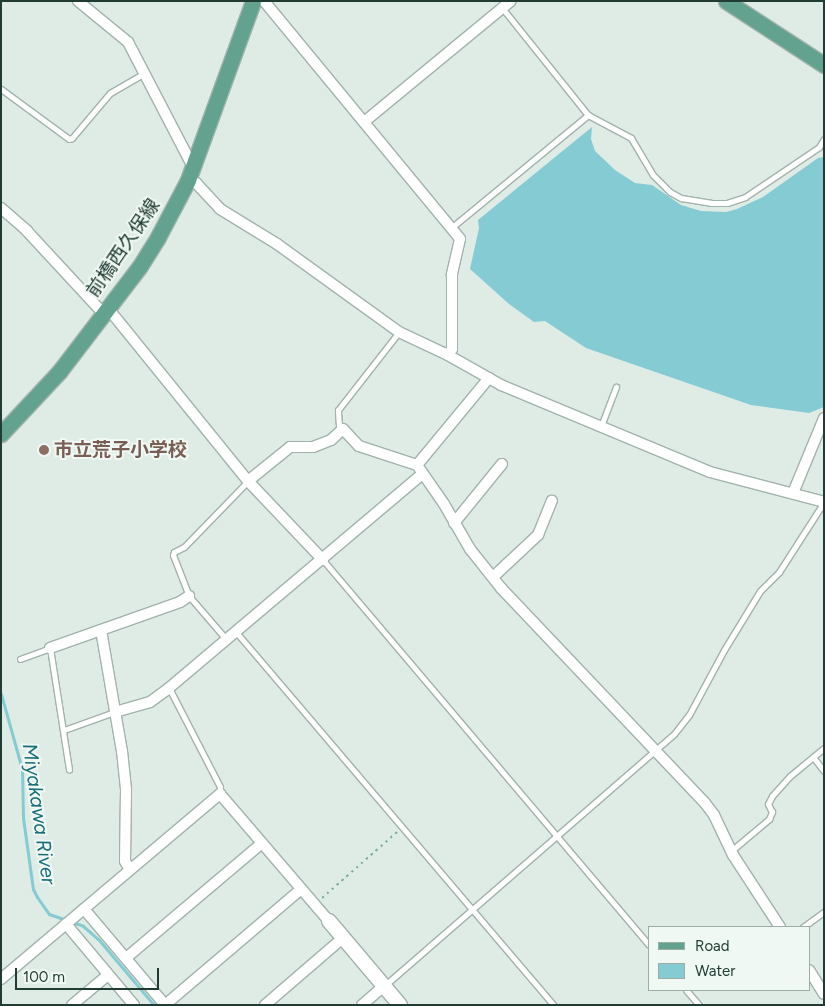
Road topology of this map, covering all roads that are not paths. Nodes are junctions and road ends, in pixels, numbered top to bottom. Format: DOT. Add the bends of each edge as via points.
graph roads {
  1 [pos="78,1"];
  2 [pos="252,1"];
  3 [pos="264,1"];
  4 [pos="511,1"];
  5 [pos="726,1"];
  6 [pos="500,5"];
  7 [pos="824,65"];
  8 [pos="144,73"];
  9 [pos="1,88"];
  10 [pos="588,114"];
  11 [pos="364,122"];
  12 [pos="824,139"];
  13 [pos="821,147"];
  14 [pos="191,174"];
  15 [pos="1,208"];
  16 [pos="450,228"];
  17 [pos="105,310"];
  18 [pos="399,332"];
  19 [pos="448,355"];
  20 [pos="489,378"];
  21 [pos="616,387"];
  22 [pos="824,418"];
  23 [pos="601,427"];
  24 [pos="343,429"];
  25 [pos="1,434"];
  26 [pos="502,464"];
  27 [pos="419,470"];
  28 [pos="248,481"];
  29 [pos="793,493"];
  30 [pos="552,501"];
  31 [pos="824,502"];
  32 [pos="454,523"];
  33 [pos="323,560"];
  34 [pos="493,577"];
  35 [pos="189,596"];
  36 [pos="101,630"];
  37 [pos="236,632"];
  38 [pos="226,639"];
  39 [pos="50,648"];
  40 [pos="20,659"];
  41 [pos="169,688"];
  42 [pos="115,712"];
  43 [pos="64,730"];
  44 [pos="824,748"];
  45 [pos="656,752"];
  46 [pos="813,757"];
  47 [pos="69,770"];
  48 [pos="824,771"];
  49 [pos="220,794"];
  50 [pos="556,835"];
  51 [pos="261,844"];
  52 [pos="730,851"];
  53 [pos="130,870"];
  54 [pos="300,890"];
  55 [pos="84,909"];
  56 [pos="473,909"];
  57 [pos="824,912"];
  58 [pos="329,922"];
  59 [pos="66,924"];
  60 [pos="779,926"];
  61 [pos="804,926"];
  62 [pos="343,938"];
  63 [pos="648,944"];
  64 [pos="126,958"];
  65 [pos="810,972"];
  66 [pos="108,975"];
  67 [pos="1,979"];
  68 [pos="384,986"];
  69 [pos="687,991"];
  70 [pos="824,994"];
  71 [pos="72,1005"];
  72 [pos="134,1005"];
  73 [pos="165,1005"];
  74 [pos="265,1005"];
  75 [pos="362,1005"];
  76 [pos="400,1005"];
  77 [pos="553,1005"];
  78 [pos="699,1005"];
  1 -- 8 [label="street" via="125,38"];
  2 -- 14 [label="main road, 前橋西久保線"];
  3 -- 11 [label="street"];
  4 -- 6 [label="street"];
  5 -- 7 [label="main road"];
  6 -- 10 [label="lane"];
  6 -- 11 [label="street"];
  8 -- 9 [label="lane" via="110,92 69,139"];
  8 -- 14 [label="street"];
  10 -- 13 [label="lane" via="631,138 653,175 670,192 695,202 727,203 745,197"];
  10 -- 16 [label="lane"];
  11 -- 16 [label="street"];
  12 -- 13 [label="lane"];
  14 -- 17 [label="main road, 前橋西久保線" via="140,266"];
  14 -- 18 [label="street" via="220,209 277,244"];
  15 -- 17 [label="street"];
  16 -- 19 [label="street" via="460,239 452,275 452,349"];
  17 -- 25 [label="main road, 前橋西久保線" via="59,372"];
  17 -- 28 [label="street"];
  18 -- 19 [label="street"];
  18 -- 24 [label="lane" via="338,410 339,426"];
  19 -- 20 [label="street"];
  20 -- 23 [label="street"];
  20 -- 27 [label="street"];
  21 -- 23 [label="lane"];
  22 -- 29 [label="street"];
  23 -- 29 [label="street" via="710,472"];
  24 -- 27 [label="street" via="359,446"];
  24 -- 28 [label="street" via="332,440 313,447 290,447"];
  26 -- 32 [label="street"];
  27 -- 32 [label="street"];
  27 -- 33 [label="street"];
  28 -- 33 [label="street"];
  28 -- 35 [label="lane" via="184,547 174,552"];
  29 -- 31 [label="street"];
  30 -- 34 [label="street" via="538,535"];
  31 -- 45 [label="lane" via="779,572 760,591 689,715"];
  32 -- 34 [label="street"];
  33 -- 37 [label="street"];
  33 -- 50 [label="lane"];
  34 -- 45 [label="street"];
  35 -- 36 [label="street"];
  35 -- 38 [label="lane"];
  36 -- 39 [label="street"];
  36 -- 42 [label="street"];
  37 -- 38 [label="street"];
  37 -- 56 [label="lane"];
  38 -- 41 [label="street"];
  39 -- 40 [label="lane"];
  39 -- 43 [label="lane"];
  41 -- 42 [label="street" via="150,702"];
  41 -- 49 [label="lane" via="220,787"];
  42 -- 43 [label="lane"];
  42 -- 53 [label="street" via="124,769 125,861"];
  43 -- 47 [label="lane"];
  44 -- 46 [label="lane"];
  45 -- 50 [label="lane"];
  45 -- 52 [label="street" via="714,815"];
  46 -- 48 [label="lane"];
  46 -- 52 [label="lane" via="790,776 769,801 772,816"];
  49 -- 51 [label="street"];
  49 -- 53 [label="street"];
  50 -- 56 [label="lane"];
  50 -- 63 [label="lane"];
  51 -- 54 [label="street"];
  51 -- 64 [label="street"];
  52 -- 60 [label="street"];
  53 -- 55 [label="street"];
  54 -- 58 [label="street"];
  54 -- 73 [label="street"];
  55 -- 59 [label="street"];
  55 -- 64 [label="street"];
  56 -- 68 [label="lane"];
  56 -- 77 [label="lane"];
  57 -- 61 [label="lane"];
  58 -- 62 [label="street"];
  59 -- 66 [label="street"];
  59 -- 67 [label="street"];
  62 -- 68 [label="street"];
  62 -- 74 [label="street"];
  64 -- 73 [label="street"];
  65 -- 70 [label="street"];
  66 -- 71 [label="street"];
  66 -- 72 [label="street"];
  68 -- 75 [label="street"];
  68 -- 76 [label="street"];
  69 -- 78 [label="lane"];
}
